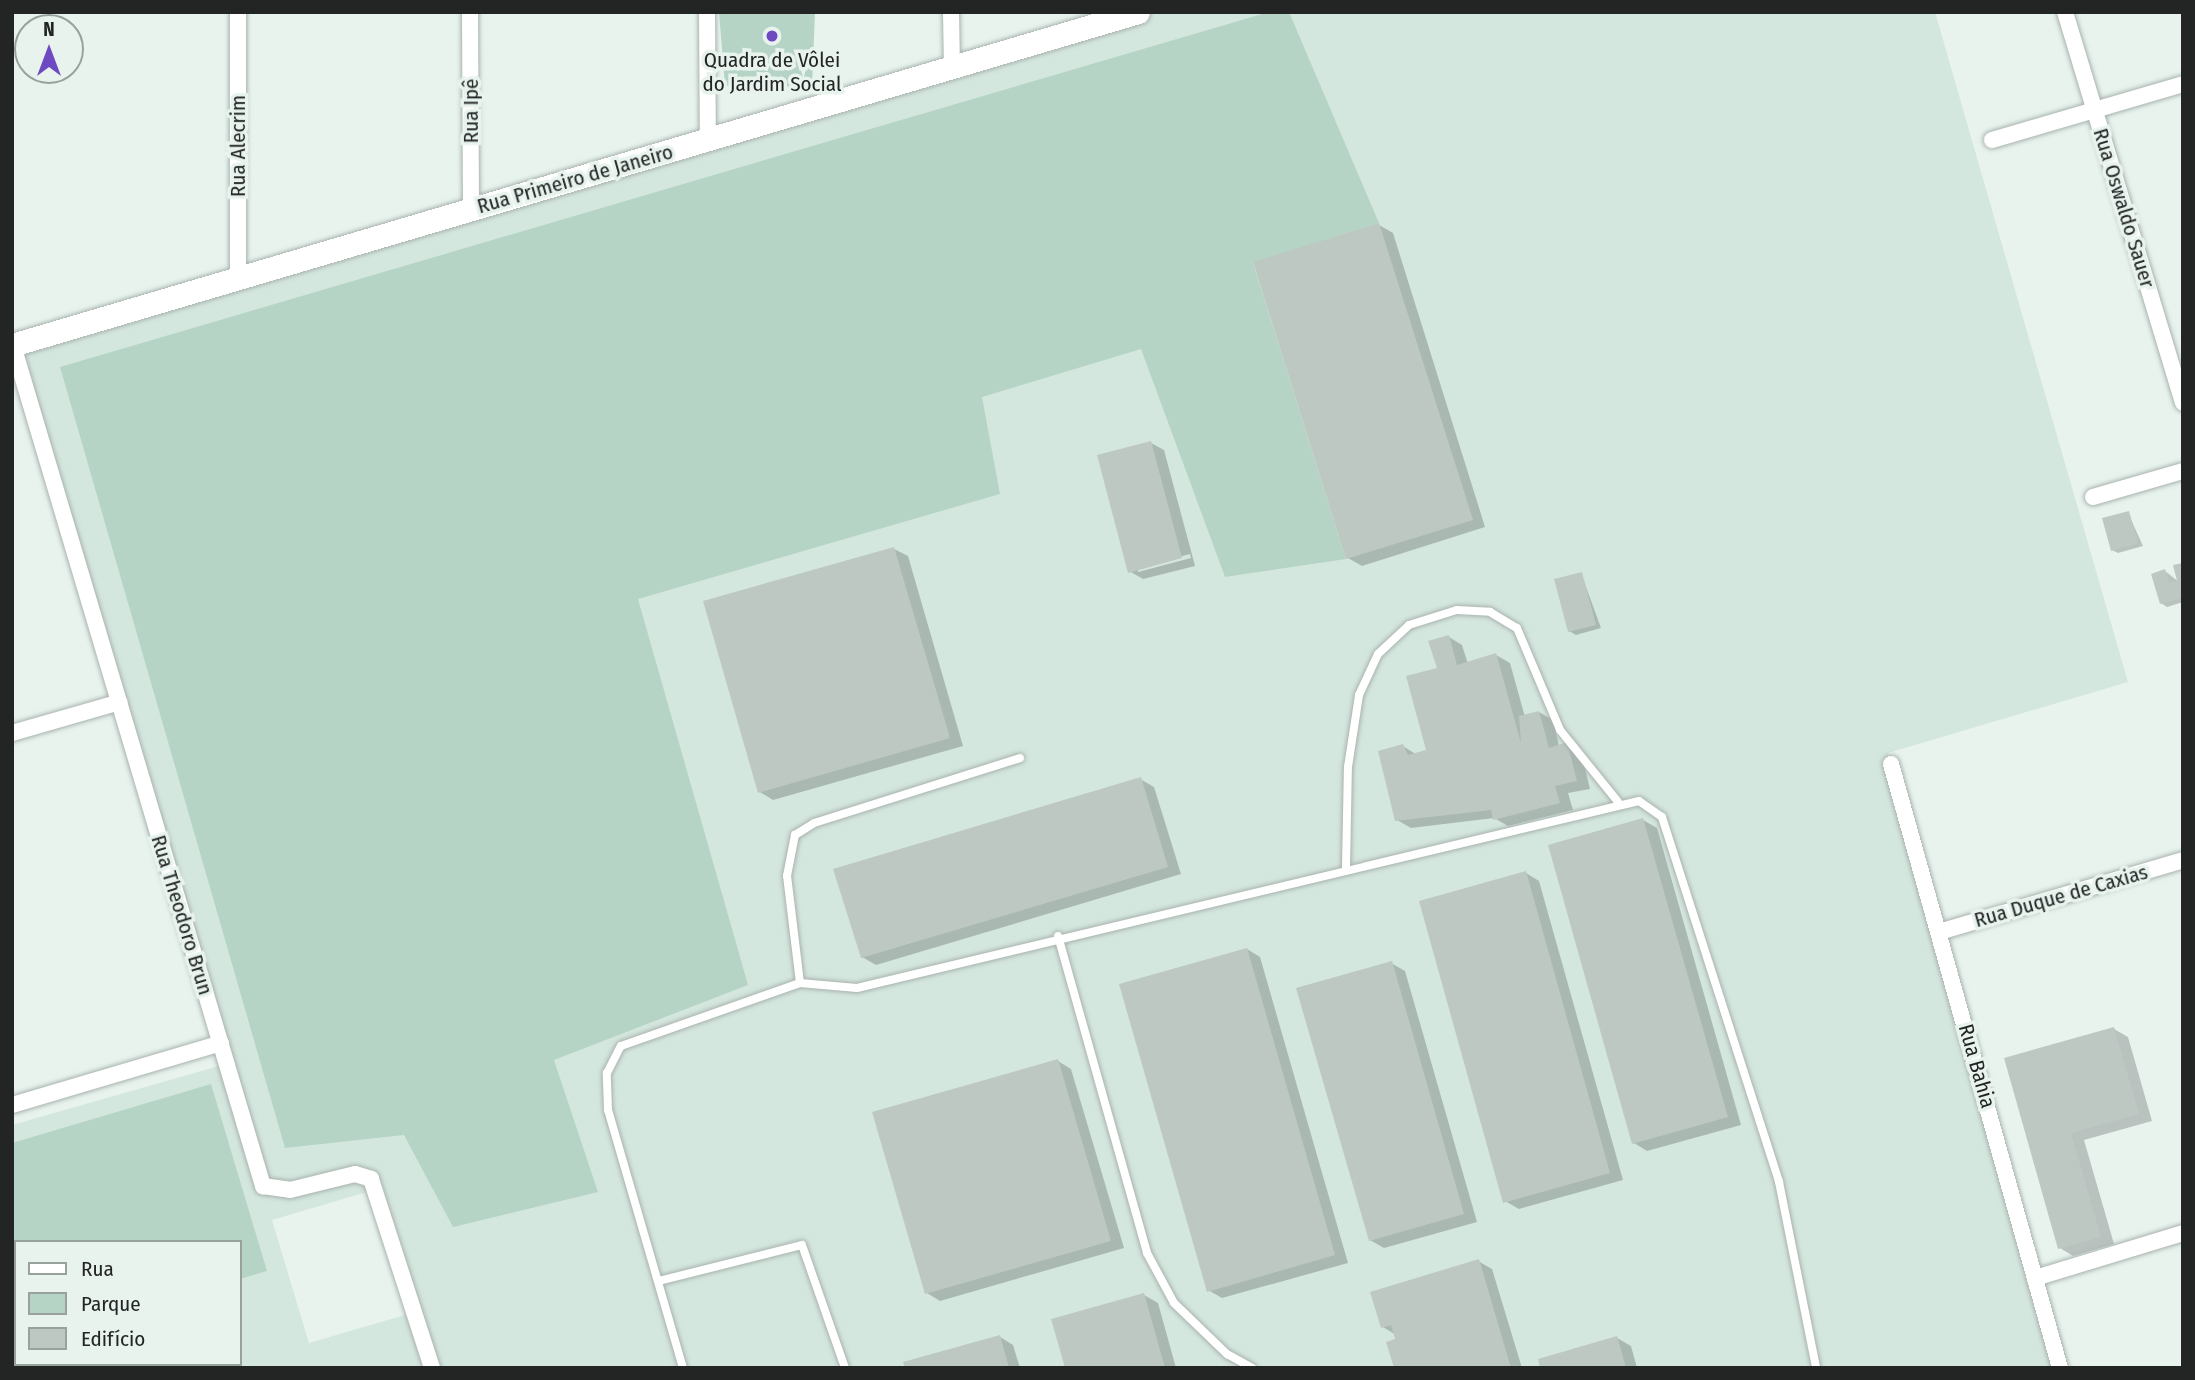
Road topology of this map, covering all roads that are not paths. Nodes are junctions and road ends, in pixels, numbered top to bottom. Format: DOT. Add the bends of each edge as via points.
graph roads {
  1 [pos="238,12"];
  2 [pos="470,12"];
  3 [pos="708,12"];
  4 [pos="951,12"];
  5 [pos="1138,12"];
  6 [pos="2065,12"];
  7 [pos="952,67"];
  8 [pos="2183,84"];
  9 [pos="2094,109"];
  10 [pos="708,140"];
  11 [pos="1992,140"];
  12 [pos="471,210"];
  13 [pos="238,279"];
  14 [pos="13,344"];
  15 [pos="2183,403"];
  16 [pos="2183,471"];
  17 [pos="2093,497"];
  18 [pos="120,702"];
  19 [pos="12,733"];
  20 [pos="1020,758"];
  21 [pos="1891,764"];
  22 [pos="1618,802"];
  23 [pos="2183,860"];
  24 [pos="1346,867"];
  25 [pos="1938,932"];
  26 [pos="1058,936"];
  27 [pos="800,983"];
  28 [pos="221,1043"];
  29 [pos="12,1105"];
  30 [pos="2183,1233"];
  31 [pos="2035,1278"];
  32 [pos="659,1281"];
  33 [pos="432,1368"];
  34 [pos="683,1368"];
  35 [pos="845,1368"];
  36 [pos="1252,1368"];
  37 [pos="1816,1368"];
  38 [pos="2060,1368"];
  1 -- 13 [label="street, Rua Alecrim"];
  2 -- 12 [label="street, Rua Ipê"];
  3 -- 10 [label="street"];
  4 -- 7 [label="street"];
  5 -- 7 [label="street, Rua Primeiro de Janeiro"];
  6 -- 9 [label="street, Rua Oswaldo Sauer"];
  7 -- 10 [label="street, Rua Primeiro de Janeiro"];
  8 -- 9 [label="street"];
  9 -- 11 [label="street"];
  9 -- 15 [label="street, Rua Oswaldo Sauer"];
  10 -- 12 [label="street, Rua Primeiro de Janeiro"];
  12 -- 13 [label="street, Rua Primeiro de Janeiro"];
  13 -- 14 [label="street, Rua Primeiro de Janeiro"];
  14 -- 18 [label="street, Rua Theodoro Brun"];
  16 -- 17 [label="street"];
  18 -- 19 [label="street"];
  18 -- 28 [label="street, Rua Theodoro Brun"];
  20 -- 27 [label="lane" via="814,823 795,835 787,876"];
  21 -- 25 [label="street, Rua Bahia"];
  22 -- 24 [label="lane"];
  22 -- 24 [label="lane" via="1560,730 1517,628 1490,612 1457,610 1409,625 1378,654 1359,695 1348,767"];
  22 -- 37 [label="lane" via="1654,806 1662,817 1779,1182"];
  23 -- 25 [label="street, Rua Duque de Caxias"];
  24 -- 26 [label="lane"];
  25 -- 31 [label="street, Rua Bahia"];
  26 -- 27 [label="lane" via="857,988"];
  26 -- 36 [label="lane" via="1147,1253 1174,1303 1227,1353"];
  27 -- 32 [label="lane" via="661,1027 621,1046 607,1073 608,1110"];
  28 -- 29 [label="street"];
  28 -- 33 [label="street, Rua Theodoro Brun" via="263,1186 290,1190 355,1174 371,1180 381,1193"];
  30 -- 31 [label="street"];
  31 -- 38 [label="street, Rua Bahia"];
  32 -- 34 [label="lane"];
  32 -- 35 [label="lane" via="802,1245"];
}
